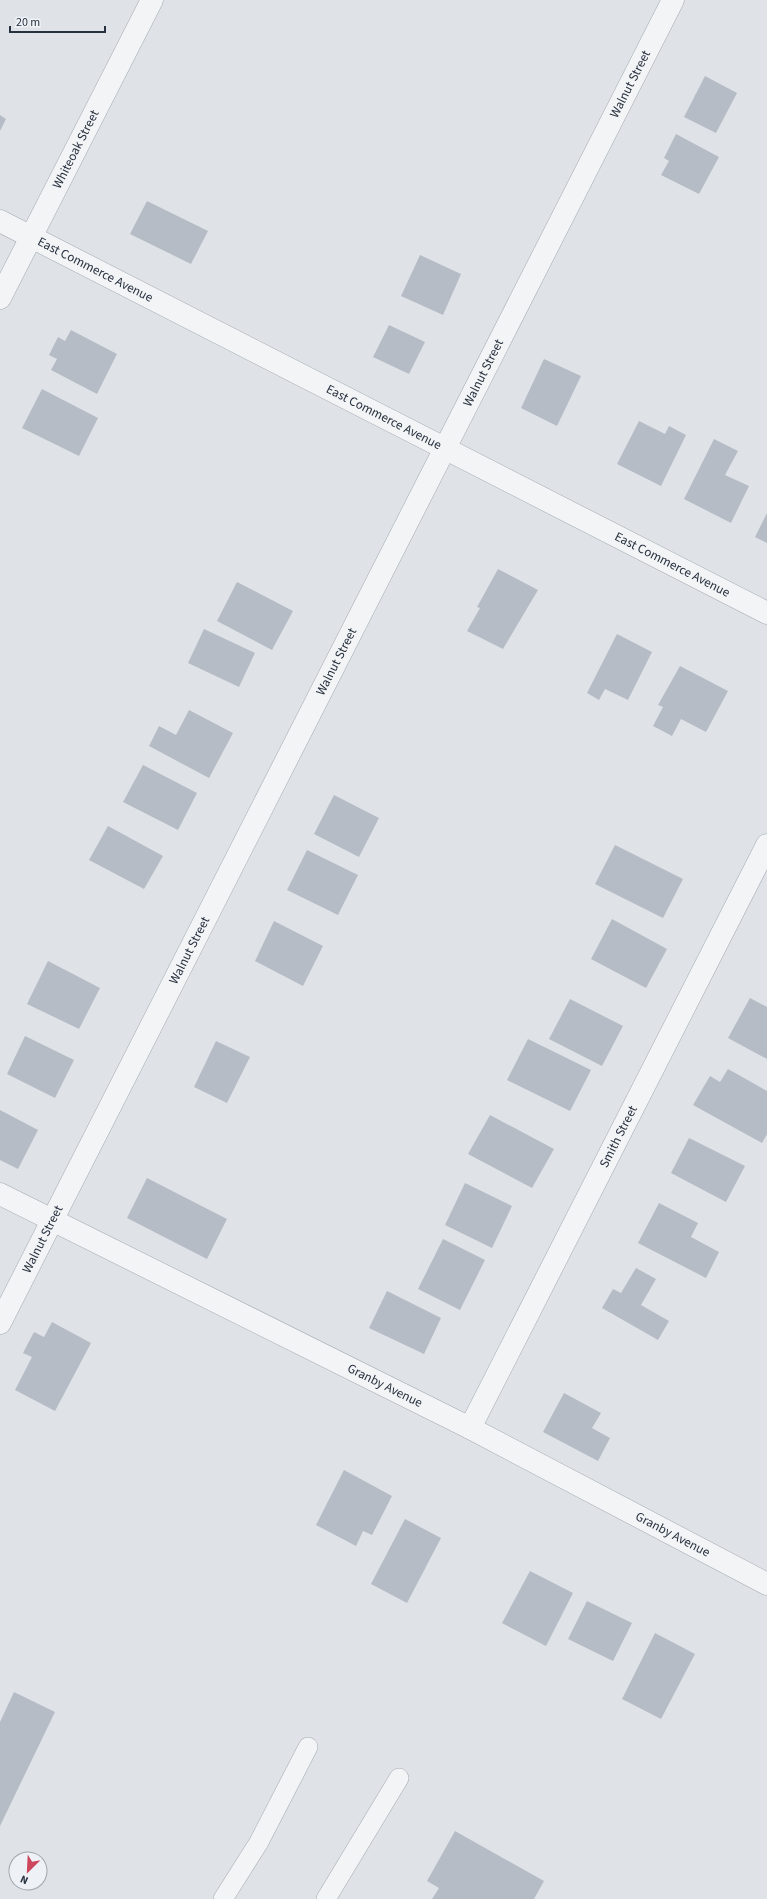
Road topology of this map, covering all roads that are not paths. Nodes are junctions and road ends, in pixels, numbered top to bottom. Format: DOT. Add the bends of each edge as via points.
graph roads {
  1 [pos="152,0"];
  2 [pos="673,0"];
  3 [pos="0,221"];
  4 [pos="31,237"];
  5 [pos="0,298"];
  6 [pos="446,449"];
  7 [pos="767,613"];
  8 [pos="767,845"];
  9 [pos="0,1194"];
  10 [pos="52,1221"];
  11 [pos="0,1323"];
  12 [pos="470,1428"];
  13 [pos="767,1584"];
  14 [pos="308,1747"];
  15 [pos="399,1778"];
  16 [pos="223,1899"];
  17 [pos="326,1899"];
  1 -- 4 [label="street, Whiteoak Street"];
  2 -- 6 [label="street, Walnut Street"];
  3 -- 4 [label="street, East Commerce Avenue"];
  4 -- 5 [label="street, Whiteoak Street"];
  4 -- 6 [label="street, East Commerce Avenue"];
  6 -- 7 [label="street, East Commerce Avenue"];
  6 -- 10 [label="street, Walnut Street"];
  8 -- 12 [label="street, Smith Street"];
  9 -- 10 [label="street, Granby Avenue"];
  10 -- 11 [label="street, Walnut Street"];
  10 -- 12 [label="street, Granby Avenue"];
  12 -- 13 [label="street, Granby Avenue"];
  14 -- 16 [label="lane" via="259,1842"];
  15 -- 17 [label="lane"];
}
